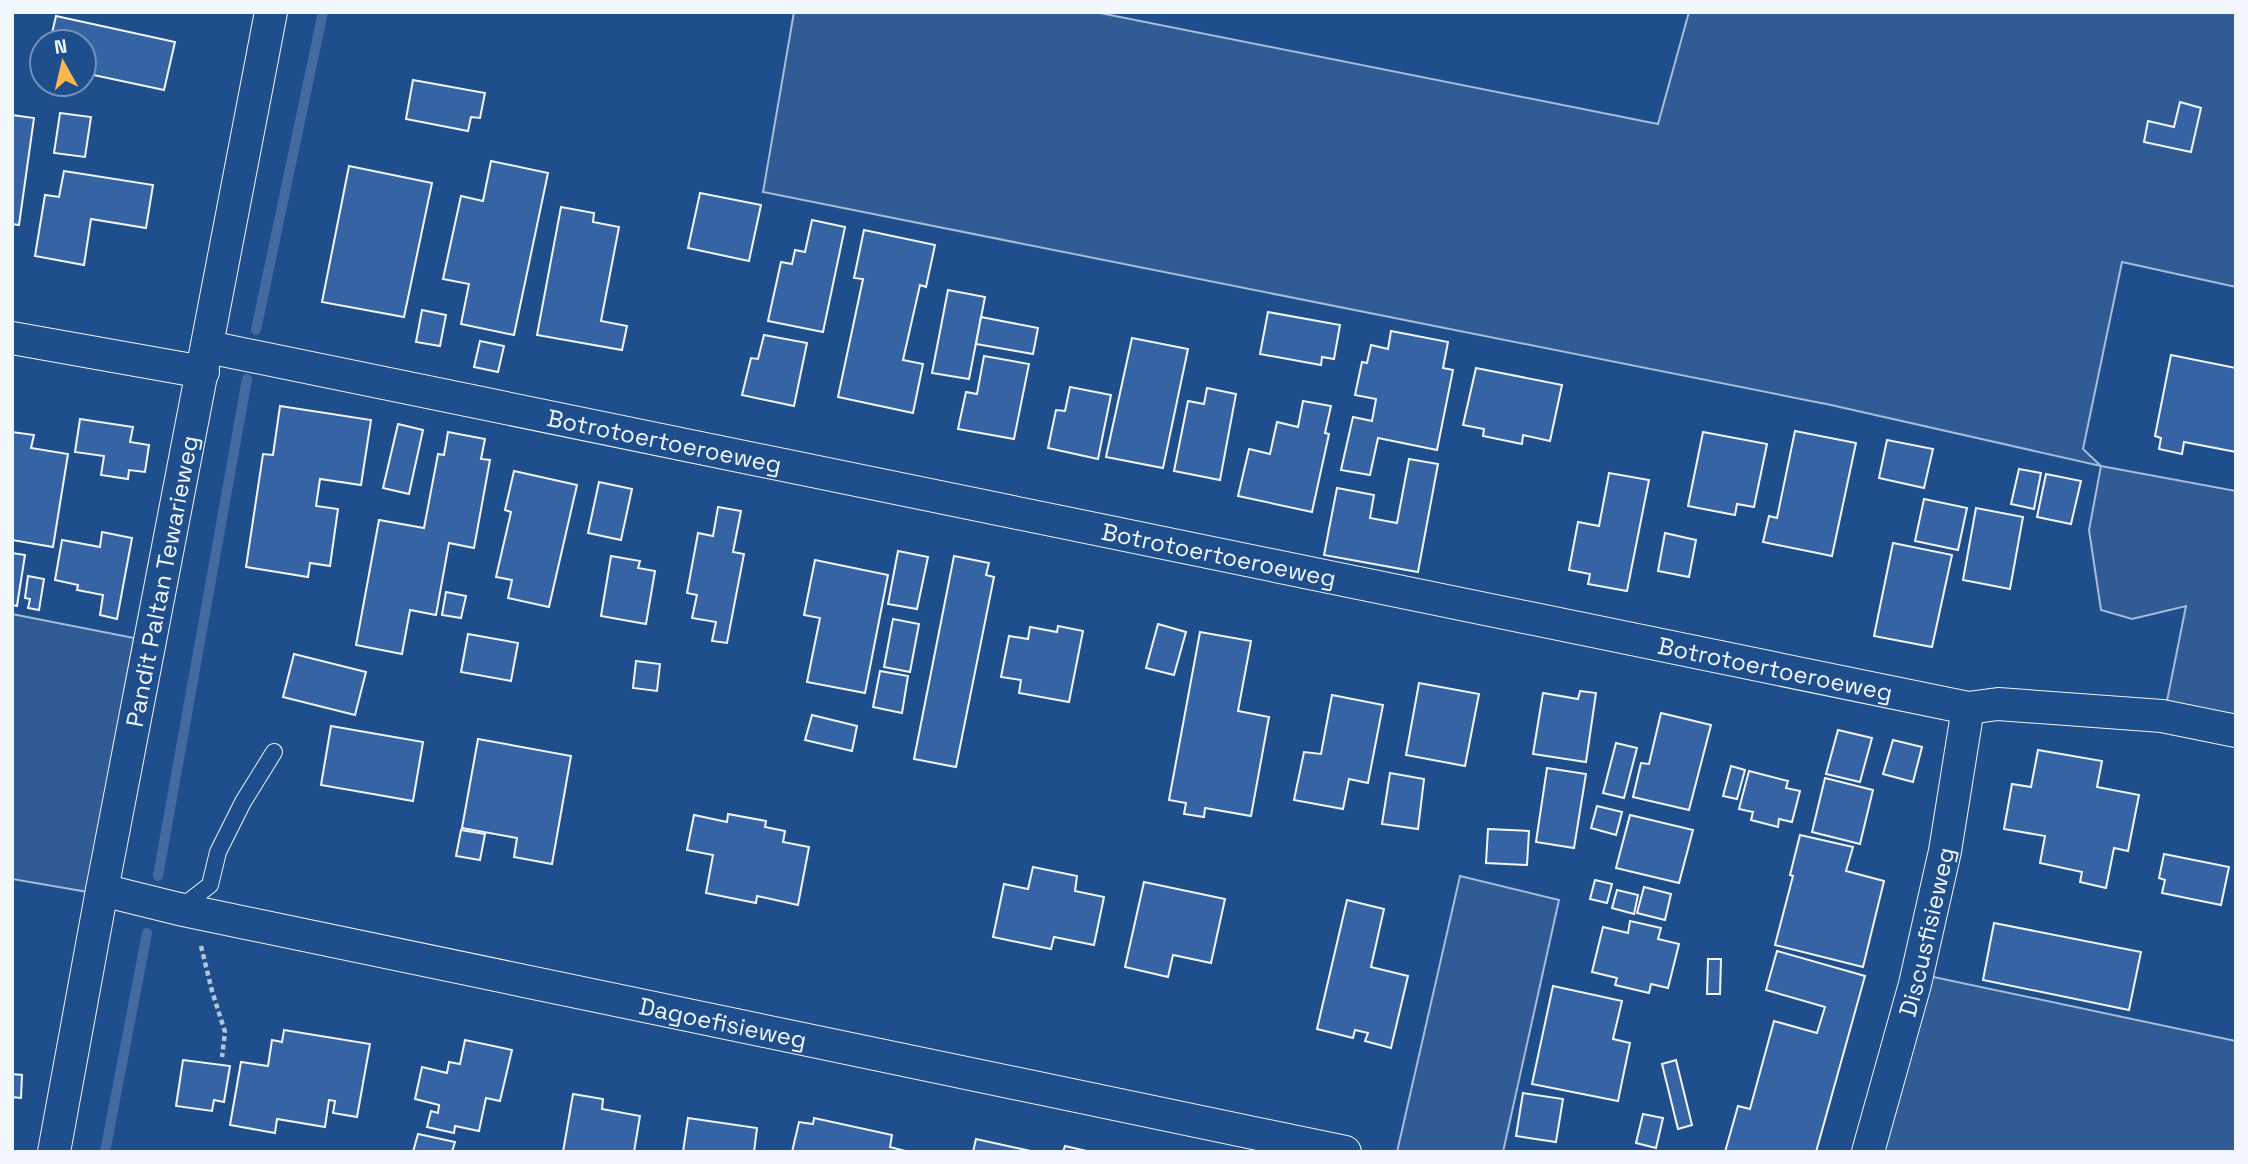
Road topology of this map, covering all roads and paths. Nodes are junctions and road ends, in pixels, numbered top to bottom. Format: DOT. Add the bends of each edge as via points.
graph roads {
  1 [pos="271,12"];
  2 [pos="12,338"];
  3 [pos="205,360"];
  4 [pos="1968,708"];
  5 [pos="2236,731"];
  6 [pos="274,752"];
  7 [pos="102,890"];
  8 [pos="179,909"];
  9 [pos="222,1057"];
  10 [pos="54,1152"];
  11 [pos="1345,1152"];
  12 [pos="1868,1152"];
  1 -- 3 [label="street, Pandit Paltan Tewarieweg"];
  2 -- 3 [label="street, Botrotoertoeroeweg"];
  3 -- 4 [label="street, Botrotoertoeroeweg"];
  3 -- 7 [label="street, Pandit Paltan Tewarieweg"];
  4 -- 5 [label="street, Botrotoertoeroeweg" via="1998,704 2162,716"];
  4 -- 12 [label="street, Discusfisieweg" via="1945,851"];
  6 -- 8 [label="lane" via="218,852 211,885"];
  7 -- 8 [label="street, Dagoefisieweg"];
  7 -- 10 [label="street, Pandit Paltan Tewarieweg"];
  8 -- 9 [label="path" via="202,948 225,1032"];
  8 -- 11 [label="street, Dagoefisieweg"];
}
